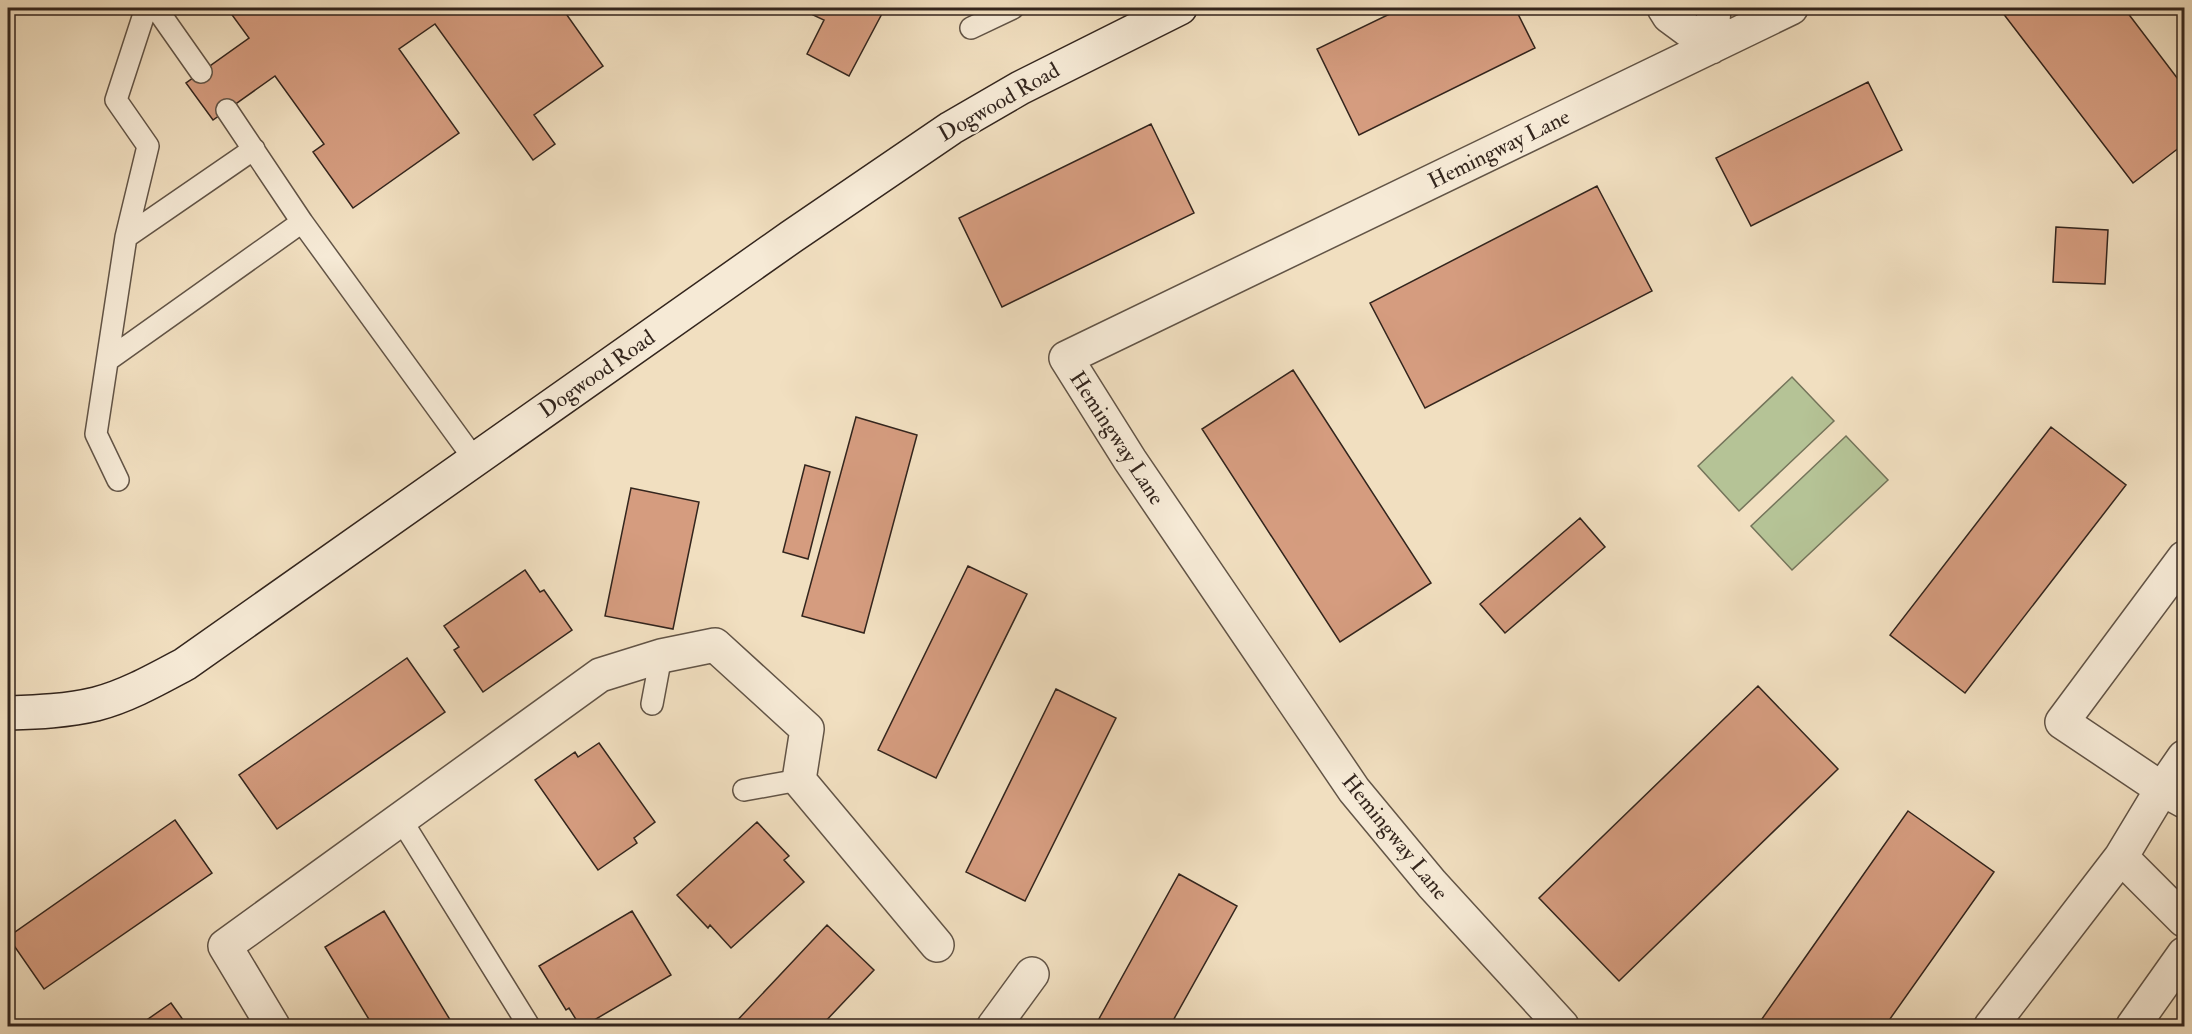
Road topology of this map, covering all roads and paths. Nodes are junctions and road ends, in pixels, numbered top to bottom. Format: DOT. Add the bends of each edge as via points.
graph roads {
  1 [pos="146,8"];
  2 [pos="156,8"];
  3 [pos="1013,8"];
  4 [pos="1180,8"];
  5 [pos="1665,8"];
  6 [pos="1714,8"];
  7 [pos="1791,8"];
  8 [pos="971,28"];
  9 [pos="1711,48"];
  10 [pos="201,72"];
  11 [pos="227,110"];
  12 [pos="254,149"];
  13 [pos="302,222"];
  14 [pos="126,237"];
  15 [pos="108,360"];
  16 [pos="475,460"];
  17 [pos="118,480"];
  18 [pos="2184,558"];
  19 [pos="661,656"];
  20 [pos="652,704"];
  21 [pos="8,713"];
  22 [pos="2184,757"];
  23 [pos="799,780"];
  24 [pos="744,790"];
  25 [pos="2173,795"];
  26 [pos="400,818"];
  27 [pos="2121,857"];
  28 [pos="2184,920"];
  29 [pos="937,945"];
  30 [pos="2184,954"];
  31 [pos="1032,974"];
  32 [pos="273,1026"];
  33 [pos="529,1026"];
  34 [pos="994,1026"];
  35 [pos="1562,1026"];
  36 [pos="1991,1026"];
  37 [pos="2133,1026"];
  1 -- 14 [label="lane" via="116,100 148,146"];
  2 -- 10 [label="lane"];
  3 -- 8 [label="lane"];
  4 -- 16 [label="street, Dogwood Road" via="1030,83 951,128"];
  5 -- 9 [label="street" via="1669,16"];
  6 -- 9 [label="street"];
  7 -- 9 [label="street, Hemingway Lane"];
  9 -- 35 [label="street, Hemingway Lane" via="1066,358 1136,470 1354,790 1431,884"];
  11 -- 12 [label="lane"];
  12 -- 13 [label="lane"];
  12 -- 14 [label="lane"];
  13 -- 15 [label="lane"];
  13 -- 16 [label="lane"];
  14 -- 15 [label="lane"];
  15 -- 17 [label="lane" via="96,434"];
  16 -- 21 [label="street, Dogwood Road" via="185,664 142,687 96,704"];
  18 -- 25 [label="street" via="2062,722"];
  19 -- 20 [label="lane"];
  19 -- 23 [label="street" via="715,645 723,652 807,729"];
  19 -- 26 [label="street" via="600,675"];
  22 -- 25 [label="street"];
  23 -- 24 [label="lane"];
  23 -- 29 [label="street"];
  25 -- 27 [label="street"];
  26 -- 32 [label="street" via="225,946"];
  26 -- 33 [label="lane"];
  27 -- 28 [label="street"];
  27 -- 36 [label="street"];
  30 -- 37 [label="street"];
  31 -- 34 [label="street"];
}
